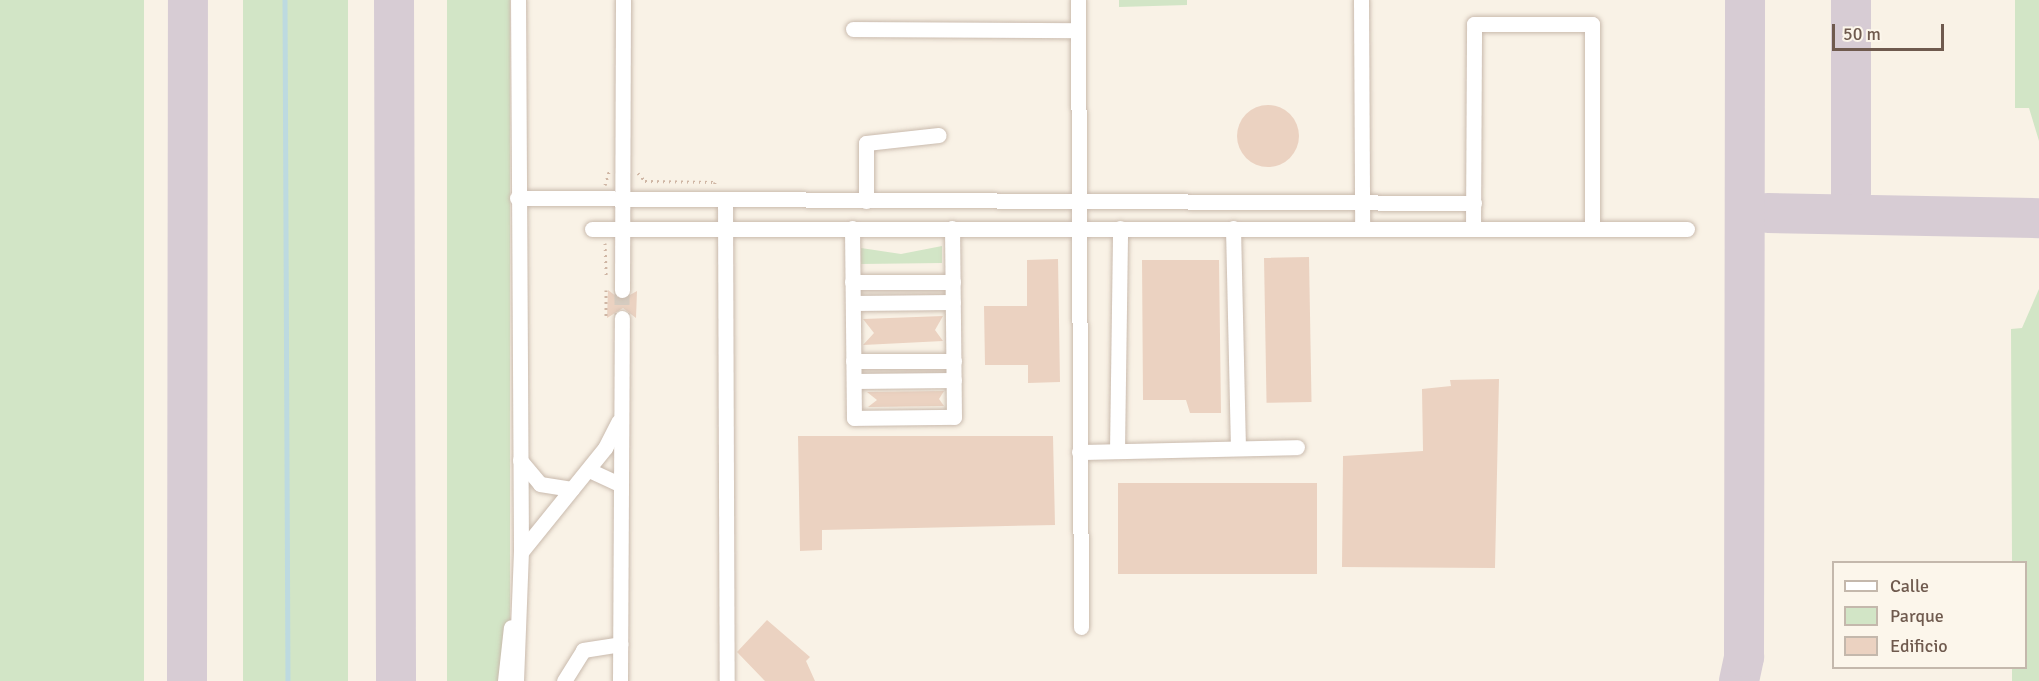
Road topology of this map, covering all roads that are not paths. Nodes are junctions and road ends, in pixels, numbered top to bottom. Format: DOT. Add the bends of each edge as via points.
graph roads {
  1 [pos="518,0"];
  2 [pos="623,0"];
  3 [pos="1078,0"];
  4 [pos="1361,0"];
  5 [pos="854,29"];
  6 [pos="1077,30"];
  7 [pos="939,135"];
  8 [pos="517,198"];
  9 [pos="623,199"];
  10 [pos="725,200"];
  11 [pos="866,201"];
  12 [pos="1361,202"];
  13 [pos="1076,203"];
  14 [pos="1474,203"];
  15 [pos="1362,225"];
  16 [pos="724,228"];
  17 [pos="852,228"];
  18 [pos="952,228"];
  19 [pos="1076,228"];
  20 [pos="1120,228"];
  21 [pos="1233,228"];
  22 [pos="592,229"];
  23 [pos="622,229"];
  24 [pos="1473,229"];
  25 [pos="1592,229"];
  26 [pos="1687,229"];
  27 [pos="852,282"];
  28 [pos="953,282"];
  29 [pos="622,291"];
  30 [pos="953,302"];
  31 [pos="853,303"];
  32 [pos="622,318"];
  33 [pos="954,361"];
  34 [pos="853,362"];
  35 [pos="954,380"];
  36 [pos="855,381"];
  37 [pos="623,413"];
  38 [pos="1297,447"];
  39 [pos="1238,448"];
  40 [pos="1117,451"];
  41 [pos="1079,452"];
  42 [pos="520,460"];
  43 [pos="589,470"];
  44 [pos="621,485"];
  45 [pos="573,489"];
  46 [pos="521,549"];
  47 [pos="1081,627"];
  48 [pos="621,644"];
  49 [pos="505,681"];
  50 [pos="516,681"];
  51 [pos="564,681"];
  52 [pos="620,681"];
  53 [pos="728,681"];
  1 -- 8 [label="street"];
  2 -- 9 [label="street"];
  3 -- 6 [label="street"];
  4 -- 12 [label="street"];
  5 -- 6 [label="street"];
  6 -- 13 [label="street"];
  7 -- 11 [label="street" via="866,144"];
  8 -- 9 [label="street"];
  8 -- 42 [label="street"];
  9 -- 10 [label="street"];
  9 -- 23 [label="street"];
  10 -- 11 [label="street"];
  10 -- 16 [label="street"];
  11 -- 13 [label="street"];
  12 -- 13 [label="street"];
  12 -- 14 [label="street"];
  12 -- 15 [label="street"];
  13 -- 19 [label="street"];
  14 -- 24 [label="street"];
  14 -- 25 [label="street" via="1474,24 1592,24"];
  15 -- 21 [label="street"];
  15 -- 24 [label="street"];
  16 -- 17 [label="street"];
  16 -- 23 [label="street"];
  16 -- 53 [label="street"];
  17 -- 18 [label="street"];
  17 -- 27 [label="street"];
  18 -- 19 [label="street"];
  18 -- 28 [label="street"];
  19 -- 20 [label="street"];
  19 -- 41 [label="street"];
  20 -- 21 [label="street"];
  20 -- 40 [label="street"];
  21 -- 39 [label="street"];
  22 -- 23 [label="street"];
  23 -- 29 [label="street"];
  24 -- 25 [label="street"];
  25 -- 26 [label="street"];
  27 -- 28 [label="street"];
  27 -- 31 [label="street"];
  28 -- 30 [label="street"];
  30 -- 31 [label="street"];
  30 -- 33 [label="street"];
  31 -- 34 [label="street"];
  32 -- 37 [label="street"];
  33 -- 34 [label="street"];
  33 -- 35 [label="street"];
  34 -- 36 [label="street"];
  35 -- 36 [label="street"];
  35 -- 36 [label="street" via="954,417 854,418"];
  37 -- 43 [label="street"];
  37 -- 44 [label="street"];
  38 -- 39 [label="street"];
  39 -- 40 [label="street"];
  40 -- 41 [label="street"];
  41 -- 47 [label="street"];
  42 -- 45 [label="street" via="540,484"];
  42 -- 46 [label="street"];
  43 -- 44 [label="street"];
  43 -- 45 [label="street"];
  44 -- 48 [label="street"];
  45 -- 46 [label="street"];
  46 -- 49 [label="street"];
  46 -- 50 [label="street"];
  48 -- 51 [label="street" via="583,650"];
  48 -- 52 [label="street"];
}
